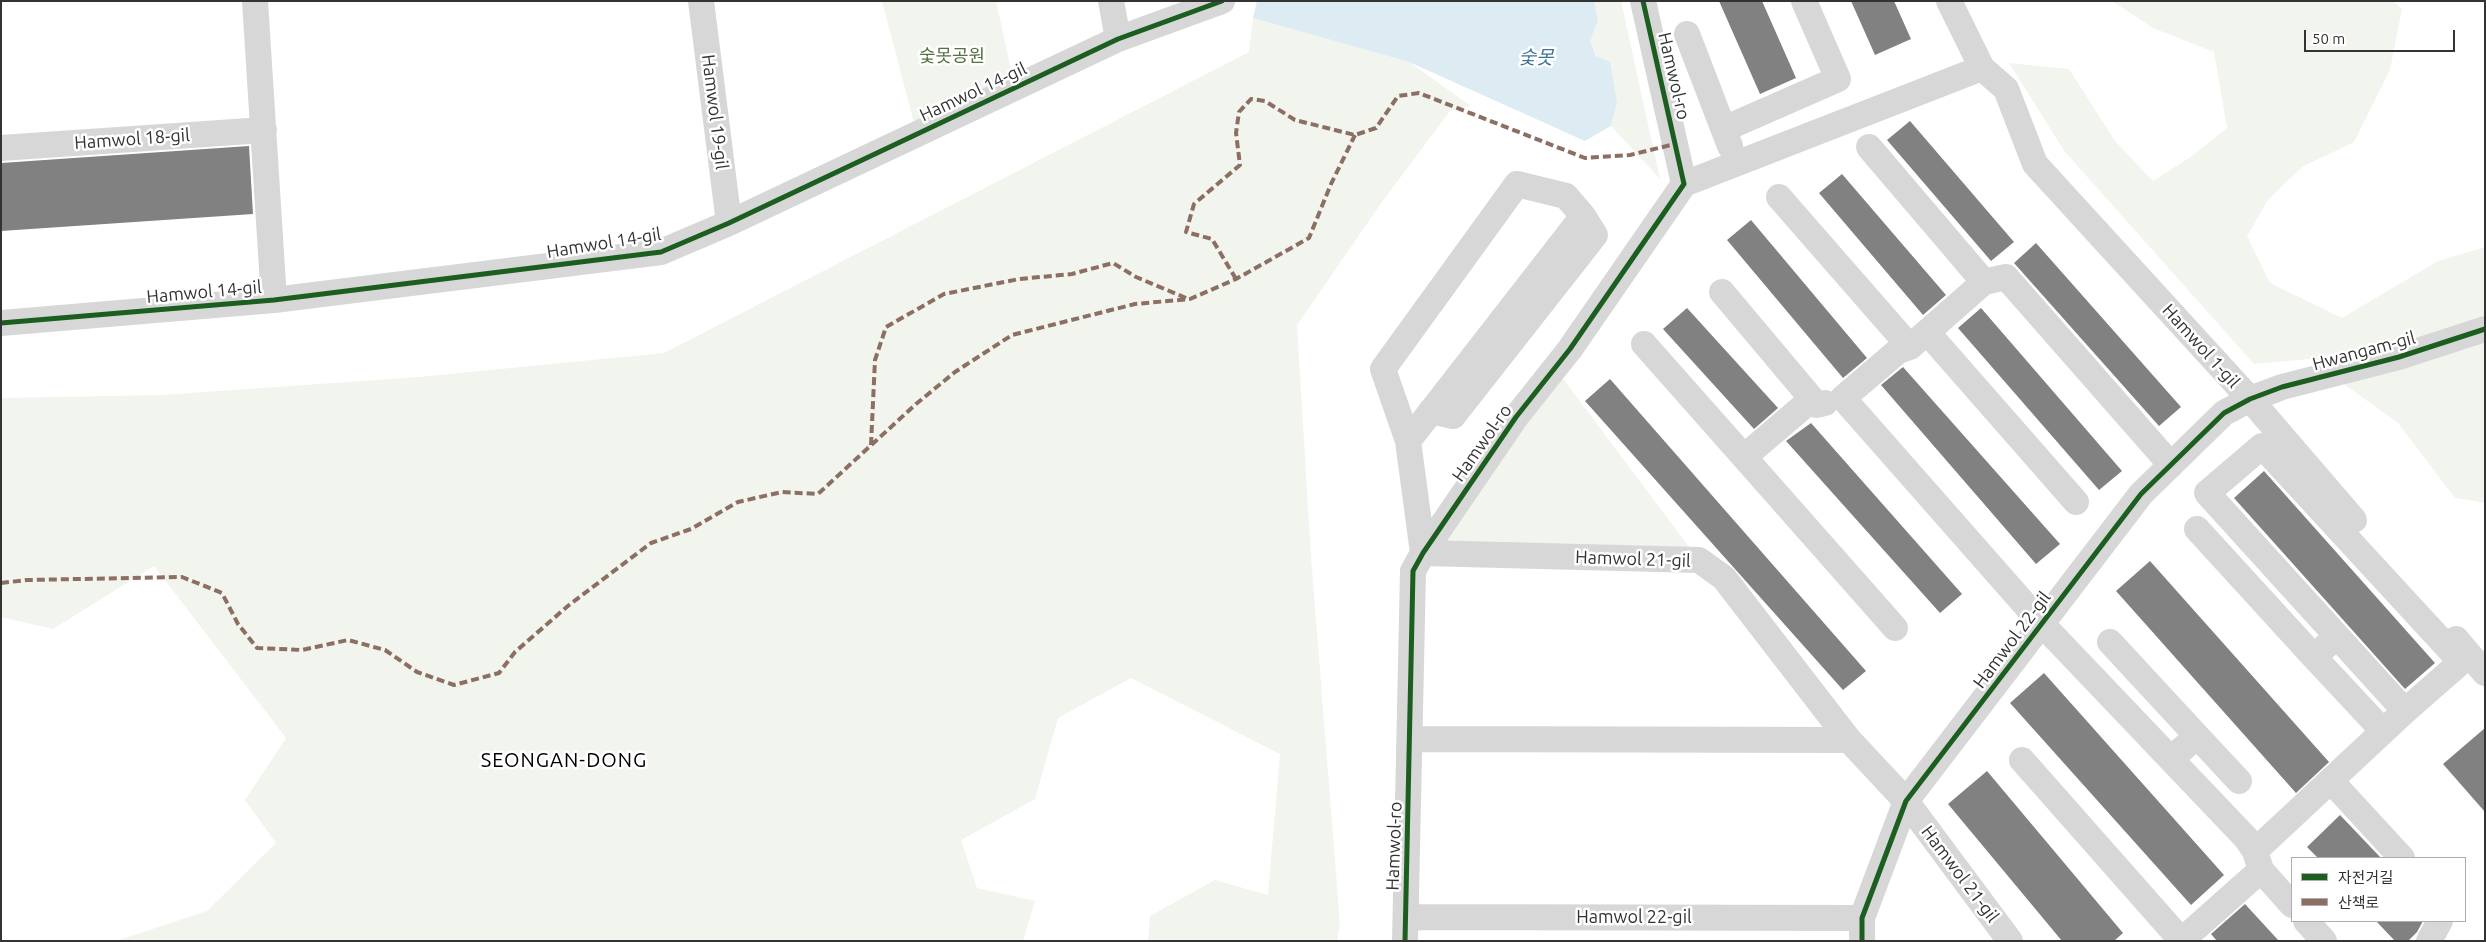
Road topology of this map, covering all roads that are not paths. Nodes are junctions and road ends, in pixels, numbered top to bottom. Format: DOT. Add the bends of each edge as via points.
graph roads {
  1 [pos="255,1"];
  2 [pos="701,1"];
  3 [pos="1111,1"];
  4 [pos="1222,1"];
  5 [pos="1643,1"];
  6 [pos="1804,1"];
  7 [pos="1949,1"];
  8 [pos="1687,34"];
  9 [pos="1118,39"];
  10 [pos="1982,68"];
  11 [pos="264,130"];
  12 [pos="1724,130"];
  13 [pos="1869,147"];
  14 [pos="1,148"];
  15 [pos="1736,163"];
  16 [pos="1684,184"];
  17 [pos="1779,197"];
  18 [pos="729,223"];
  19 [pos="1984,282"];
  20 [pos="1722,292"];
  21 [pos="274,300"];
  22 [pos="1,323"];
  23 [pos="2485,329"];
  24 [pos="1918,340"];
  25 [pos="1644,344"];
  26 [pos="1812,398"];
  27 [pos="1843,398"];
  28 [pos="2250,399"];
  29 [pos="1408,441"];
  30 [pos="1744,457"];
  31 [pos="2171,465"];
  32 [pos="2076,502"];
  33 [pos="2197,529"];
  34 [pos="1423,553"];
  35 [pos="2042,624"];
  36 [pos="1895,628"];
  37 [pos="2337,636"];
  38 [pos="2110,642"];
  39 [pos="2314,657"];
  40 [pos="2485,672"];
  41 [pos="2405,711"];
  42 [pos="2382,732"];
  43 [pos="2197,736"];
  44 [pos="1410,739"];
  45 [pos="1848,740"];
  46 [pos="2170,759"];
  47 [pos="2022,760"];
  48 [pos="2331,780"];
  49 [pos="2240,781"];
  50 [pos="1906,801"];
  51 [pos="2401,857"];
  52 [pos="2258,860"];
  53 [pos="2291,904"];
  54 [pos="2307,922"];
  55 [pos="2439,922"];
  56 [pos="1405,929"];
  57 [pos="1862,929"];
  58 [pos="2010,941"];
  59 [pos="2181,941"];
  60 [pos="2324,941"];
  61 [pos="2429,941"];
  1 -- 11 [label="street"];
  2 -- 18 [label="street, Hamwol 19-gil"];
  3 -- 9 [label="street"];
  4 -- 9 [label="street, Hamwol 14-gil"];
  5 -- 16 [label="street, Hamwol-ro"];
  6 -- 12 [label="street" via="1838,79"];
  7 -- 10 [label="street, Hamwol 1-gil"];
  8 -- 12 [label="street"];
  9 -- 18 [label="street, Hamwol 14-gil"];
  10 -- 15 [label="street"];
  10 -- 28 [label="street, Hamwol 1-gil" via="2006,89 2035,164"];
  11 -- 14 [label="street, Hamwol 18-gil"];
  11 -- 21 [label="street"];
  12 -- 15 [label="street"];
  13 -- 19 [label="street"];
  15 -- 16 [label="street"];
  16 -- 34 [label="street, Hamwol-ro" via="1570,349 1516,417"];
  17 -- 24 [label="street"];
  18 -- 21 [label="street, Hamwol 14-gil" via="661,252"];
  19 -- 24 [label="street"];
  19 -- 31 [label="street" via="2006,277"];
  20 -- 26 [label="street"];
  21 -- 22 [label="street, Hamwol 14-gil"];
  23 -- 28 [label="street, Hwangam-gil"];
  24 -- 27 [label="street" via="1898,351"];
  24 -- 32 [label="street"];
  25 -- 30 [label="street"];
  26 -- 27 [label="street" via="1817,405"];
  26 -- 30 [label="street"];
  27 -- 35 [label="street"];
  28 -- 31 [label="street, Hamwol 22-gil" via="2224,414"];
  28 -- 40 [label="street, Hamwol 1-gil"];
  29 -- 29 [label="street" via="1583,216 1566,196 1517,184 1383,369"];
  29 -- 34 [label="street"];
  30 -- 36 [label="street"];
  31 -- 35 [label="street, Hamwol 22-gil" via="2141,494"];
  33 -- 39 [label="street"];
  34 -- 44 [label="street, Hamwol-ro" via="1413,571"];
  34 -- 45 [label="street, Hamwol 21-gil" via="1699,560 1724,578"];
  35 -- 46 [label="street"];
  35 -- 50 [label="street, Hamwol 22-gil"];
  37 -- 39 [label="street"];
  37 -- 41 [label="street"];
  37 -- 41 [label="street" via="2207,493 2262,446 2461,662"];
  38 -- 43 [label="street"];
  39 -- 42 [label="street"];
  41 -- 42 [label="street"];
  42 -- 48 [label="street"];
  43 -- 46 [label="street"];
  43 -- 49 [label="street"];
  44 -- 45 [label="street"];
  44 -- 56 [label="street, Hamwol-ro"];
  45 -- 50 [label="street, Hamwol 21-gil"];
  46 -- 52 [label="street"];
  47 -- 59 [label="street"];
  48 -- 51 [label="street"];
  48 -- 52 [label="street"];
  50 -- 57 [label="street, Hamwol 22-gil"];
  50 -- 58 [label="street, Hamwol 21-gil"];
  52 -- 53 [label="street"];
  52 -- 59 [label="street"];
  54 -- 60 [label="street"];
  55 -- 61 [label="street"];
  56 -- 57 [label="street, Hamwol 22-gil"];
}
